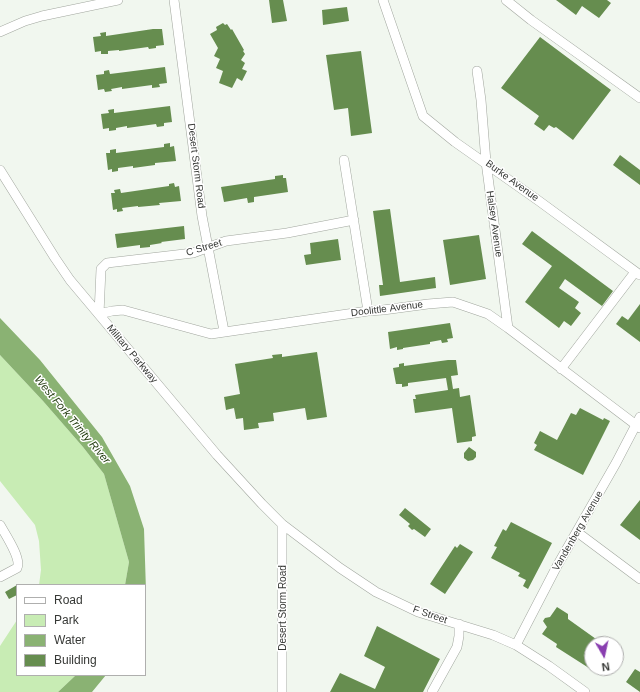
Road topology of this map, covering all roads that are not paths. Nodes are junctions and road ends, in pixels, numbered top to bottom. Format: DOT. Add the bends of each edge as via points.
graph roads {
  1 [pos="118,0"];
  2 [pos="174,0"];
  3 [pos="382,0"];
  4 [pos="506,0"];
  5 [pos="0,32"];
  6 [pos="477,71"];
  7 [pos="640,98"];
  8 [pos="344,160"];
  9 [pos="486,162"];
  10 [pos="0,170"];
  11 [pos="354,220"];
  12 [pos="208,247"];
  13 [pos="638,274"];
  14 [pos="368,311"];
  15 [pos="99,314"];
  16 [pos="508,328"];
  17 [pos="224,331"];
  18 [pos="561,369"];
  19 [pos="639,423"];
  20 [pos="282,524"];
  21 [pos="0,525"];
  22 [pos="577,532"];
  23 [pos="0,578"];
  24 [pos="640,579"];
  25 [pos="459,624"];
  26 [pos="516,645"];
  27 [pos="282,692"];
  28 [pos="432,692"];
  29 [pos="584,692"];
  1 -- 5 [label="street" via="42,16"];
  2 -- 12 [label="street, Desert Storm Road"];
  3 -- 9 [label="street, Burke Avenue" via="423,116 455,142"];
  4 -- 7 [label="street"];
  6 -- 9 [label="street, Halsey Avenue"];
  8 -- 11 [label="street"];
  9 -- 13 [label="street, Burke Avenue"];
  9 -- 16 [label="street, Halsey Avenue"];
  10 -- 15 [label="street, Military Parkway" via="70,280"];
  11 -- 12 [label="street, C Street" via="226,241"];
  11 -- 14 [label="street"];
  12 -- 15 [label="street, C Street" via="193,253 108,263 101,269"];
  12 -- 17 [label="street, Desert Storm Road"];
  13 -- 18 [label="street"];
  14 -- 16 [label="street, Doolittle Avenue" via="453,302 488,314"];
  14 -- 17 [label="street, Doolittle Avenue"];
  15 -- 17 [label="street, Doolittle Avenue" via="123,310 211,334"];
  15 -- 20 [label="street, Military Parkway" via="217,455"];
  16 -- 18 [label="street, Doolittle Avenue"];
  18 -- 19 [label="street, Doolittle Avenue"];
  19 -- 22 [label="street, Vandenberg Avenue"];
  20 -- 25 [label="street, F Street" via="376,592 418,612"];
  20 -- 27 [label="street, Desert Storm Road"];
  21 -- 23 [label="street" via="17,558 18,566"];
  22 -- 24 [label="street"];
  22 -- 26 [label="street, Vandenberg Avenue"];
  25 -- 26 [label="street, F Street"];
  25 -- 28 [label="street" via="457,647"];
  26 -- 29 [label="street, F Street"];
}
